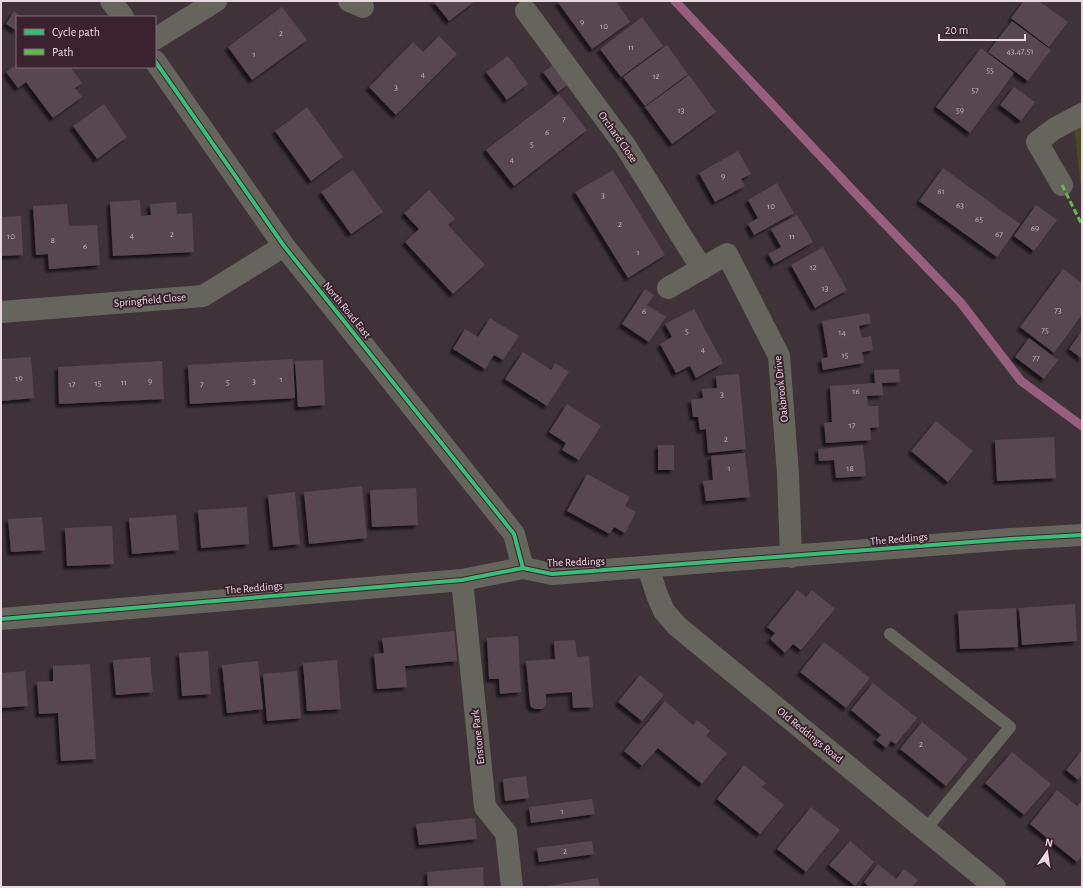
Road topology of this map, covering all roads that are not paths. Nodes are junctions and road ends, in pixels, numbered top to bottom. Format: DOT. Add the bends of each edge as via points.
graph roads {
  1 [pos="111,1"];
  2 [pos="216,1"];
  3 [pos="526,11"];
  4 [pos="122,16"];
  5 [pos="156,38"];
  6 [pos="156,62"];
  7 [pos="1082,114"];
  8 [pos="1062,185"];
  9 [pos="284,246"];
  10 [pos="702,269"];
  11 [pos="668,288"];
  12 [pos="1,312"];
  13 [pos="1082,535"];
  14 [pos="791,557"];
  15 [pos="648,567"];
  16 [pos="523,568"];
  17 [pos="462,580"];
  18 [pos="1,619"];
  19 [pos="890,634"];
  20 [pos="926,829"];
  21 [pos="512,887"];
  22 [pos="995,887"];
  1 -- 4 [label="street"];
  2 -- 5 [label="street"];
  3 -- 10 [label="street, Orchard Close" via="626,147"];
  6 -- 9 [label="street, North Road East"];
  7 -- 8 [label="street" via="1036,142"];
  9 -- 12 [label="street, Springfield Close" via="202,296"];
  9 -- 16 [label="street, North Road East" via="514,534"];
  10 -- 11 [label="street, Oakbrook Drive"];
  10 -- 14 [label="street, Oakbrook Drive" via="727,254 779,356"];
  13 -- 14 [label="street, The Reddings"];
  14 -- 15 [label="street, The Reddings"];
  15 -- 16 [label="street, The Reddings" via="552,574"];
  15 -- 20 [label="street, Old Reddings Road" via="664,611 676,626"];
  16 -- 17 [label="street, The Reddings"];
  17 -- 18 [label="street, The Reddings"];
  17 -- 21 [label="street, Enstone Park" via="485,807 506,833"];
  19 -- 20 [label="lane" via="1010,727"];
  20 -- 22 [label="street, Old Reddings Road"];
}
